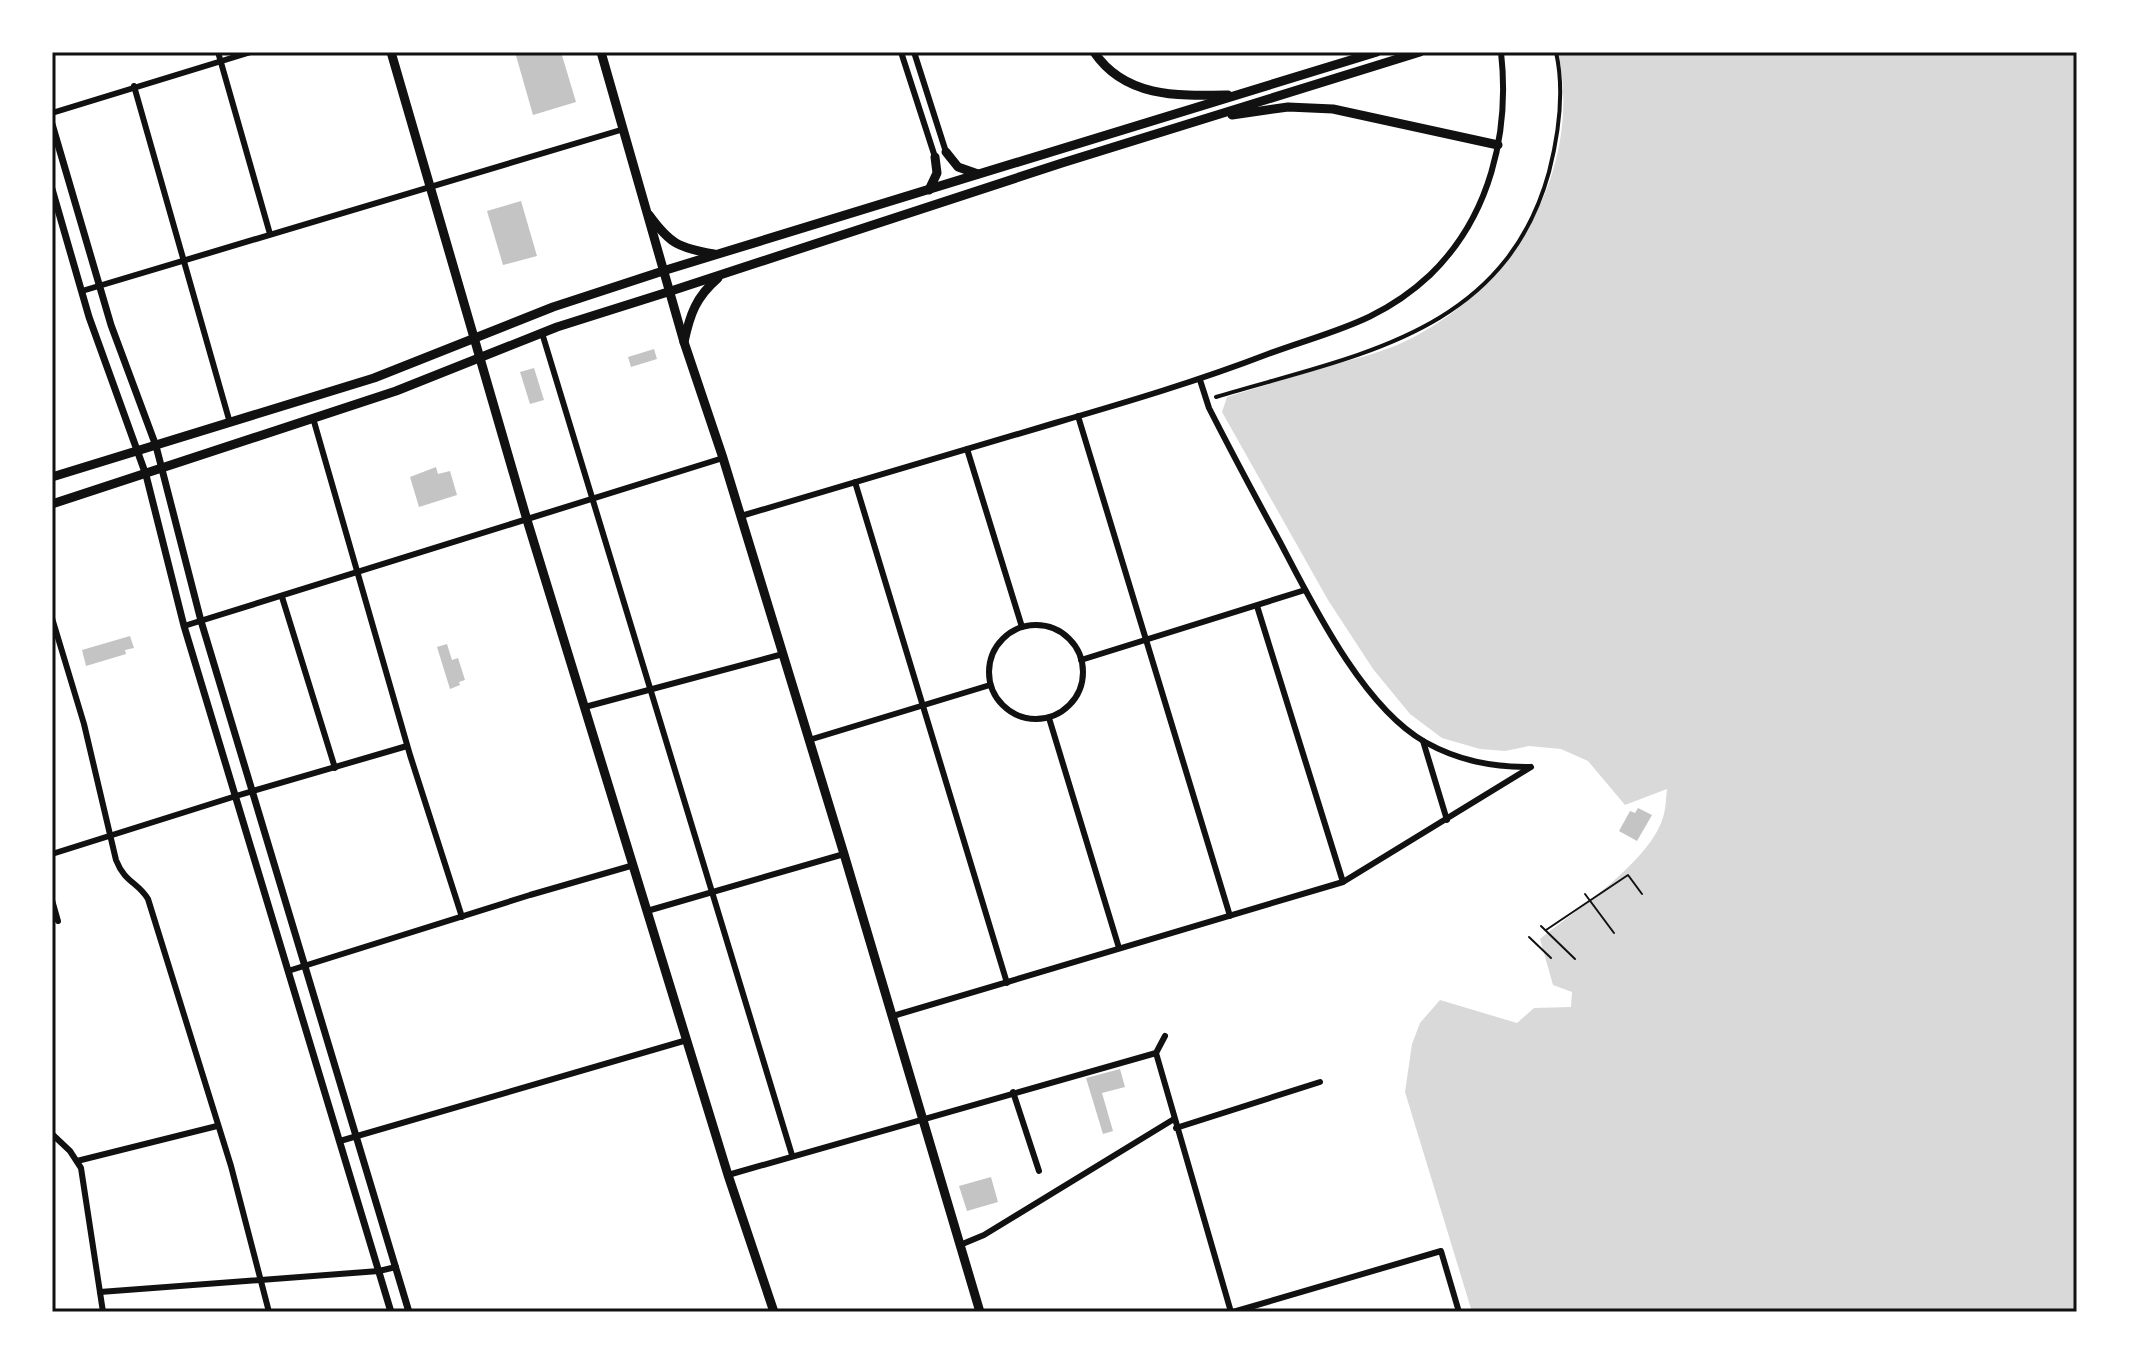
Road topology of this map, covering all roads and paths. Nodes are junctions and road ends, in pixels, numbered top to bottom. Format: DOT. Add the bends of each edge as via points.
graph roads {
  1 [pos="218,52"];
  2 [pos="251,52"];
  3 [pos="391,52"];
  4 [pos="601,52"];
  5 [pos="901,52"];
  6 [pos="914,52"];
  7 [pos="1094,52"];
  8 [pos="1377,52"];
  9 [pos="1420,52"];
  10 [pos="1501,52"];
  11 [pos="1556,52"];
  12 [pos="220,61"];
  13 [pos="134,86"];
  14 [pos="1240,95"];
  15 [pos="52,113"];
  16 [pos="1200,120"];
  17 [pos="52,124"];
  18 [pos="624,129"];
  19 [pos="1498,145"];
  20 [pos="946,152"];
  21 [pos="935,157"];
  22 [pos="981,175"];
  23 [pos="429,186"];
  24 [pos="52,189"];
  25 [pos="929,190"];
  26 [pos="649,215"];
  27 [pos="270,234"];
  28 [pos="717,255"];
  29 [pos="183,261"];
  30 [pos="666,270"];
  31 [pos="720,275"];
  32 [pos="99,286"];
  33 [pos="82,291"];
  34 [pos="671,291"];
  35 [pos="542,333"];
  36 [pos="474,340"];
  37 [pos="684,342"];
  38 [pos="479,359"];
  39 [pos="1200,380"];
  40 [pos="1216,397"];
  41 [pos="1078,416"];
  42 [pos="313,418"];
  43 [pos="230,423"];
  44 [pos="156,446"];
  45 [pos="967,449"];
  46 [pos="139,451"];
  47 [pos="723,458"];
  48 [pos="163,469"];
  49 [pos="146,475"];
  50 [pos="52,477"];
  51 [pos="855,482"];
  52 [pos="592,498"];
  53 [pos="52,504"];
  54 [pos="741,516"];
  55 [pos="527,520"];
  56 [pos="358,573"];
  57 [pos="1305,590"];
  58 [pos="282,597"];
  59 [pos="1257,606"];
  60 [pos="52,618"];
  61 [pos="201,621"];
  62 [pos="184,626"];
  63 [pos="1022,627"];
  64 [pos="1145,639"];
  65 [pos="783,654"];
  66 [pos="1081,660"];
  67 [pos="990,685"];
  68 [pos="650,689"];
  69 [pos="923,705"];
  70 [pos="585,707"];
  71 [pos="1049,718"];
  72 [pos="809,740"];
  73 [pos="1423,741"];
  74 [pos="407,746"];
  75 [pos="335,768"];
  76 [pos="253,791"];
  77 [pos="236,796"];
  78 [pos="1447,820"];
  79 [pos="110,836"];
  80 [pos="52,854"];
  81 [pos="844,854"];
  82 [pos="634,865"];
  83 [pos="1343,882"];
  84 [pos="712,892"];
  85 [pos="1585,894"];
  86 [pos="1642,894"];
  87 [pos="52,900"];
  88 [pos="647,911"];
  89 [pos="1230,916"];
  90 [pos="462,917"];
  91 [pos="58,921"];
  92 [pos="1541,926"];
  93 [pos="1546,930"];
  94 [pos="1614,933"];
  95 [pos="1529,937"];
  96 [pos="1119,948"];
  97 [pos="1551,958"];
  98 [pos="1575,959"];
  99 [pos="305,965"];
  100 [pos="288,971"];
  101 [pos="1007,983"];
  102 [pos="893,1016"];
  103 [pos="1165,1036"];
  104 [pos="687,1040"];
  105 [pos="1156,1053"];
  106 [pos="1320,1082"];
  107 [pos="1013,1092"];
  108 [pos="923,1118"];
  109 [pos="1174,1119"];
  110 [pos="217,1126"];
  111 [pos="1176,1128"];
  112 [pos="52,1134"];
  113 [pos="356,1136"];
  114 [pos="340,1141"];
  115 [pos="61,1145"];
  116 [pos="52,1151"];
  117 [pos="792,1155"];
  118 [pos="77,1161"];
  119 [pos="1039,1171"];
  120 [pos="728,1175"];
  121 [pos="960,1245"];
  122 [pos="396,1267"];
  123 [pos="379,1271"];
  124 [pos="263,1280"];
  125 [pos="100,1292"];
  126 [pos="103,1312"];
  127 [pos="269,1312"];
  128 [pos="391,1312"];
  129 [pos="409,1312"];
  130 [pos="774,1312"];
  131 [pos="980,1312"];
  132 [pos="1232,1312"];
  133 [pos="1459,1312"];
  1 -- 12 [label="street"];
  2 -- 12 [label="street"];
  3 -- 23 [label="main road"];
  4 -- 18 [label="main road"];
  5 -- 21 [label="street"];
  6 -- 20 [label="street"];
  7 -- 14 [label="main road" via="1113,74 1143,89 1172,95"];
  8 -- 14 [label="main road"];
  9 -- 16 [label="main road"];
  10 -- 19 [label="street" via="1504,106"];
  11 -- 40 [label="street" via="1560,118 1545,183 1520,237 1491,276 1451,311 1384,347"];
  12 -- 13 [label="street"];
  12 -- 27 [label="street"];
  13 -- 15 [label="street"];
  13 -- 29 [label="street"];
  14 -- 22 [label="main road"];
  16 -- 19 [label="main road" via="1288,107 1318,108"];
  16 -- 31 [label="main road"];
  17 -- 32 [label="street"];
  18 -- 23 [label="street"];
  18 -- 26 [label="main road"];
  19 -- 39 [label="street" via="1490,180 1467,228 1412,290 1357,324"];
  20 -- 22 [label="main road" via="960,168"];
  21 -- 25 [label="main road" via="937,173"];
  22 -- 25 [label="main road"];
  23 -- 27 [label="street"];
  23 -- 36 [label="main road"];
  24 -- 33 [label="street"];
  25 -- 28 [label="main road"];
  26 -- 28 [label="main road" via="674,244"];
  26 -- 30 [label="main road"];
  27 -- 29 [label="street"];
  28 -- 30 [label="main road"];
  29 -- 32 [label="street"];
  29 -- 43 [label="street"];
  30 -- 34 [label="main road"];
  30 -- 36 [label="main road"];
  31 -- 34 [label="main road"];
  31 -- 37 [label="main road" via="696,299"];
  32 -- 33 [label="street"];
  32 -- 44 [label="street"];
  33 -- 46 [label="street"];
  34 -- 35 [label="main road"];
  34 -- 37 [label="main road"];
  35 -- 38 [label="main road"];
  35 -- 52 [label="street"];
  36 -- 38 [label="main road"];
  36 -- 43 [label="main road" via="387,374"];
  37 -- 47 [label="main road"];
  38 -- 42 [label="main road"];
  38 -- 55 [label="main road"];
  39 -- 41 [label="street"];
  39 -- 57 [label="street" via="1209,408"];
  41 -- 45 [label="street"];
  41 -- 64 [label="street"];
  42 -- 48 [label="main road"];
  42 -- 56 [label="street"];
  43 -- 44 [label="main road"];
  44 -- 46 [label="main road"];
  44 -- 48 [label="street"];
  45 -- 51 [label="street"];
  45 -- 63 [label="street"];
  46 -- 49 [label="street"];
  46 -- 50 [label="main road"];
  47 -- 52 [label="street"];
  47 -- 54 [label="main road"];
  48 -- 49 [label="main road"];
  48 -- 61 [label="street"];
  49 -- 53 [label="main road"];
  49 -- 62 [label="street"];
  51 -- 54 [label="street"];
  51 -- 69 [label="street"];
  52 -- 55 [label="street"];
  52 -- 68 [label="street"];
  54 -- 65 [label="main road"];
  55 -- 56 [label="street"];
  55 -- 70 [label="main road"];
  56 -- 58 [label="street"];
  56 -- 74 [label="street"];
  57 -- 59 [label="street"];
  57 -- 73 [label="street" via="1356,672 1387,710"];
  58 -- 61 [label="street"];
  58 -- 75 [label="street"];
  59 -- 64 [label="street"];
  59 -- 83 [label="street"];
  60 -- 79 [label="street"];
  61 -- 62 [label="street"];
  61 -- 76 [label="street"];
  62 -- 77 [label="street"];
  63 -- 66 [label="street" via="1057,630 1071,641"];
  63 -- 67 [label="street" via="996,647 989,665"];
  64 -- 66 [label="street"];
  64 -- 89 [label="street"];
  65 -- 68 [label="street"];
  65 -- 72 [label="main road"];
  66 -- 71 [label="street" via="1077,695"];
  67 -- 69 [label="street"];
  67 -- 71 [label="street" via="1013,713"];
  68 -- 70 [label="street"];
  68 -- 84 [label="street"];
  69 -- 72 [label="street"];
  69 -- 101 [label="street"];
  70 -- 82 [label="main road"];
  71 -- 96 [label="street"];
  72 -- 81 [label="main road"];
  73 -- 78 [label="street"];
  73 -- 78 [label="street" via="1478,764 1531,767"];
  74 -- 75 [label="street"];
  74 -- 90 [label="street"];
  75 -- 76 [label="street"];
  76 -- 77 [label="street"];
  76 -- 99 [label="street"];
  77 -- 79 [label="street"];
  77 -- 100 [label="street"];
  78 -- 83 [label="street"];
  79 -- 80 [label="street"];
  79 -- 110 [label="street" via="123,875 148,899"];
  81 -- 84 [label="street"];
  81 -- 102 [label="main road"];
  82 -- 88 [label="main road"];
  82 -- 90 [label="street"];
  83 -- 89 [label="street"];
  84 -- 88 [label="street"];
  84 -- 117 [label="street"];
  85 -- 94 [label="path"];
  86 -- 93 [label="path" via="1628,875"];
  87 -- 91 [label="street"];
  88 -- 104 [label="main road"];
  89 -- 96 [label="street"];
  90 -- 99 [label="street"];
  92 -- 93 [label="path"];
  93 -- 98 [label="path"];
  95 -- 97 [label="path"];
  96 -- 101 [label="street"];
  99 -- 100 [label="street"];
  99 -- 113 [label="street"];
  100 -- 114 [label="street"];
  101 -- 102 [label="street"];
  102 -- 108 [label="main road"];
  103 -- 105 [label="street"];
  104 -- 113 [label="street"];
  104 -- 120 [label="main road"];
  105 -- 107 [label="street"];
  105 -- 109 [label="street"];
  106 -- 111 [label="street"];
  107 -- 108 [label="street"];
  107 -- 119 [label="street"];
  108 -- 117 [label="street"];
  108 -- 121 [label="main road"];
  109 -- 111 [label="street"];
  109 -- 121 [label="street"];
  110 -- 118 [label="street"];
  110 -- 124 [label="street"];
  111 -- 132 [label="street"];
  112 -- 115 [label="street"];
  113 -- 114 [label="street"];
  113 -- 122 [label="street"];
  114 -- 123 [label="street"];
  115 -- 116 [label="street"];
  115 -- 118 [label="street"];
  117 -- 120 [label="street"];
  118 -- 125 [label="street"];
  120 -- 130 [label="main road"];
  121 -- 131 [label="main road"];
  122 -- 123 [label="street"];
  122 -- 129 [label="street"];
  123 -- 124 [label="street"];
  123 -- 128 [label="street"];
  124 -- 125 [label="street"];
  124 -- 127 [label="street"];
  125 -- 126 [label="street"];
  132 -- 133 [label="street" via="1441,1251"];
}
